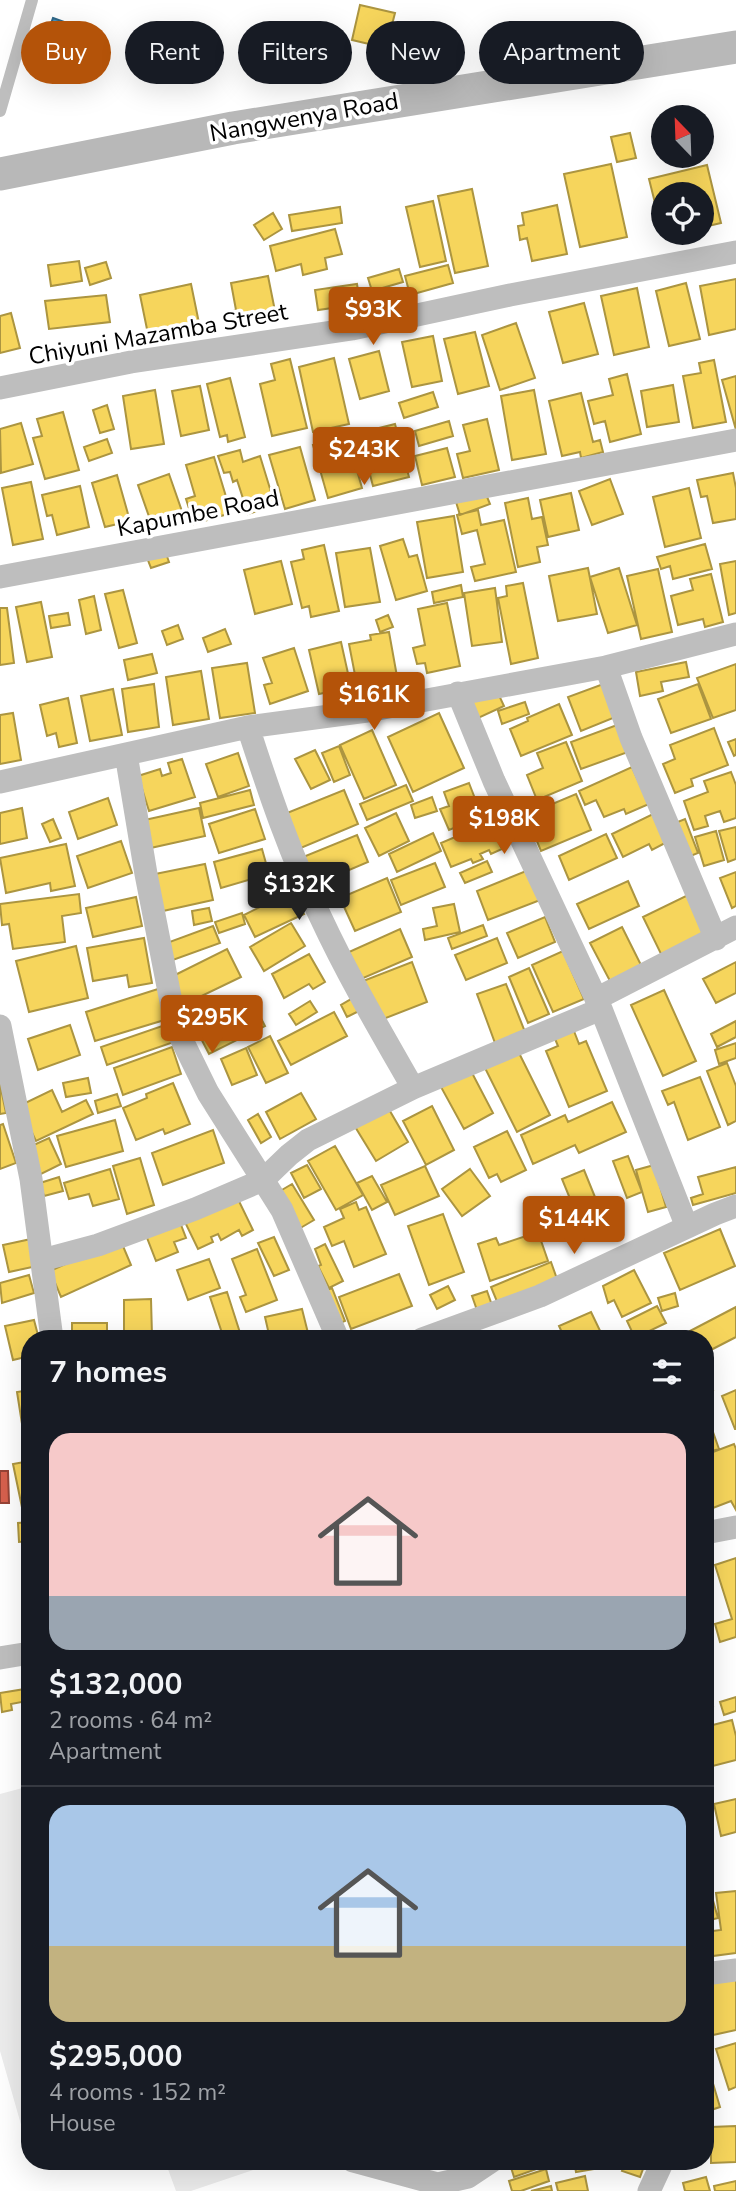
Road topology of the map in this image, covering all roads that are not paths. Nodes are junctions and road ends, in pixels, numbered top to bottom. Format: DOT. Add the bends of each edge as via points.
graph roads {
  1 [pos="32,0"];
  2 [pos="736,22"];
  3 [pos="736,47"];
  4 [pos="650,60"];
  5 [pos="0,111"];
  6 [pos="0,174"];
  7 [pos="736,253"];
  8 [pos="0,388"];
  9 [pos="736,440"];
  10 [pos="0,577"];
  11 [pos="736,634"];
  12 [pos="606,667"];
  13 [pos="458,694"];
  14 [pos="248,727"];
  15 [pos="126,754"];
  16 [pos="0,782"];
  17 [pos="736,927"];
  18 [pos="716,939"];
  19 [pos="599,1004"];
  20 [pos="0,1026"];
  21 [pos="413,1088"];
  22 [pos="263,1180"];
  23 [pos="736,1206"];
  24 [pos="687,1227"];
  25 [pos="42,1260"];
  26 [pos="51,1330"];
  27 [pos="334,1330"];
  28 [pos="447,1330"];
  29 [pos="736,1527"];
  30 [pos="714,1531"];
  31 [pos="21,1654"];
  32 [pos="0,1658"];
  33 [pos="736,1970"];
  34 [pos="714,1973"];
  35 [pos="386,2170"];
  36 [pos="478,2170"];
  37 [pos="659,2170"];
  38 [pos="649,2191"];
  1 -- 5 [label="lane"];
  2 -- 4 [label="main road, Nangwenya Road"];
  3 -- 4 [label="main road, Nangwenya Road"];
  4 -- 6 [label="main road, Nangwenya Road" via="233,128"];
  7 -- 8 [label="street, Chiyuni Mazamba Street" via="352,329 131,362"];
  9 -- 10 [label="street, Kapumbe Road"];
  11 -- 12 [label="street"];
  12 -- 13 [label="street"];
  12 -- 18 [label="street"];
  13 -- 14 [label="street"];
  13 -- 19 [label="street"];
  14 -- 15 [label="street"];
  14 -- 21 [label="street" via="320,918"];
  15 -- 16 [label="street"];
  15 -- 22 [label="street" via="181,1038 208,1093"];
  17 -- 18 [label="street"];
  18 -- 19 [label="street"];
  19 -- 21 [label="street"];
  19 -- 24 [label="street"];
  20 -- 25 [label="street" via="32,1179"];
  21 -- 22 [label="street" via="308,1140"];
  22 -- 25 [label="street" via="98,1245"];
  22 -- 27 [label="street" via="294,1234"];
  23 -- 24 [label="street"];
  24 -- 28 [label="street" via="540,1296"];
  25 -- 26 [label="street"];
  29 -- 30 [label="street"];
  31 -- 32 [label="street"];
  33 -- 34 [label="street"];
  35 -- 36 [label="street" via="438,2184"];
  37 -- 38 [label="street"];
}
